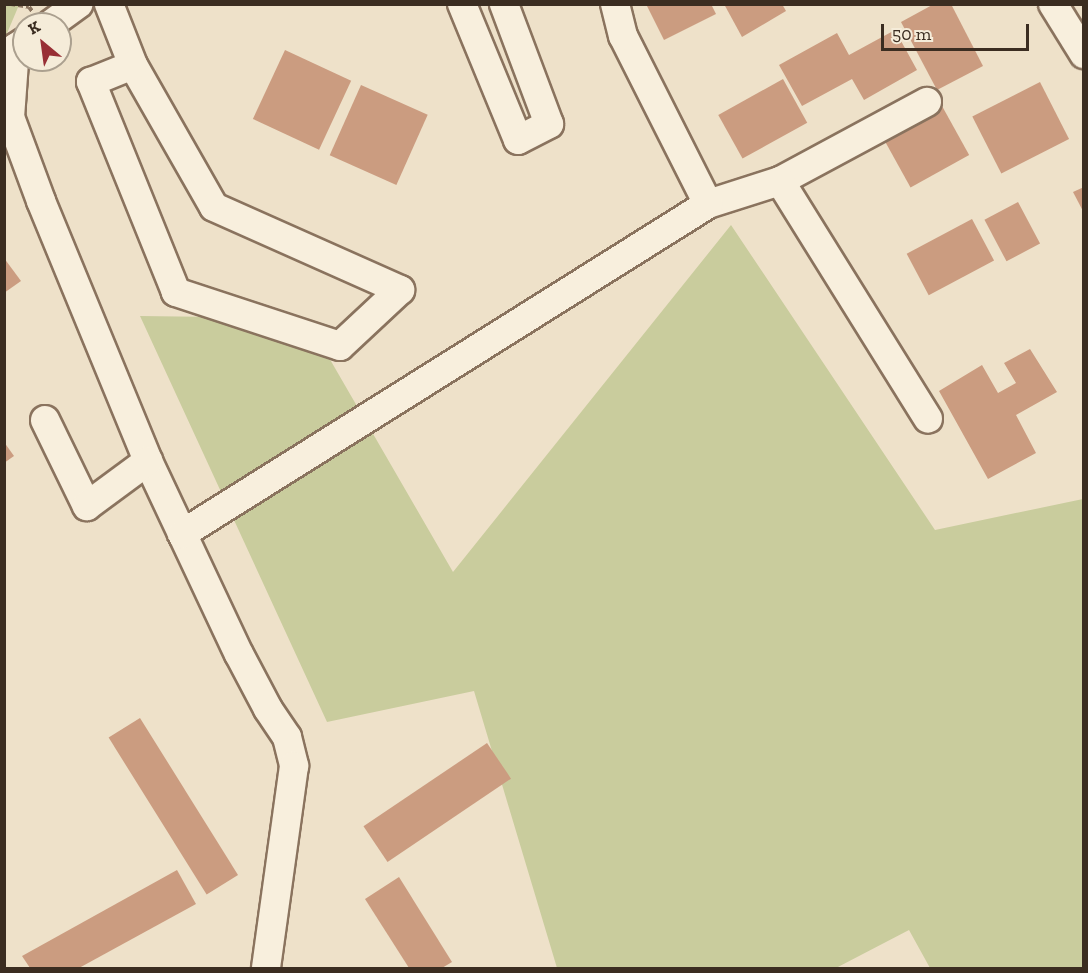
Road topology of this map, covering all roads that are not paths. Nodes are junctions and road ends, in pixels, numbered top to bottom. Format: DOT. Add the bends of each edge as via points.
graph roads {
  1 [pos="79,4"];
  2 [pos="109,4"];
  3 [pos="462,4"];
  4 [pos="504,4"];
  5 [pos="615,4"];
  6 [pos="1053,4"];
  7 [pos="42,12"];
  8 [pos="1083,54"];
  9 [pos="133,65"];
  10 [pos="13,72"];
  11 [pos="927,102"];
  12 [pos="780,181"];
  13 [pos="708,204"];
  14 [pos="928,419"];
  15 [pos="45,420"];
  16 [pos="148,461"];
  17 [pos="182,534"];
  18 [pos="266,969"];
  1 -- 7 [label="street"];
  2 -- 9 [label="street"];
  3 -- 4 [label="street" via="518,140 549,124"];
  5 -- 13 [label="street" via="623,36"];
  6 -- 8 [label="street"];
  9 -- 9 [label="street" via="91,82 176,292 340,346 400,290 214,207"];
  10 -- 16 [label="street" via="10,117"];
  11 -- 12 [label="street"];
  12 -- 13 [label="street"];
  12 -- 14 [label="street"];
  13 -- 17 [label="street"];
  15 -- 16 [label="street" via="87,506"];
  16 -- 17 [label="street"];
  17 -- 18 [label="street" via="239,654 287,737 294,766"];
}
